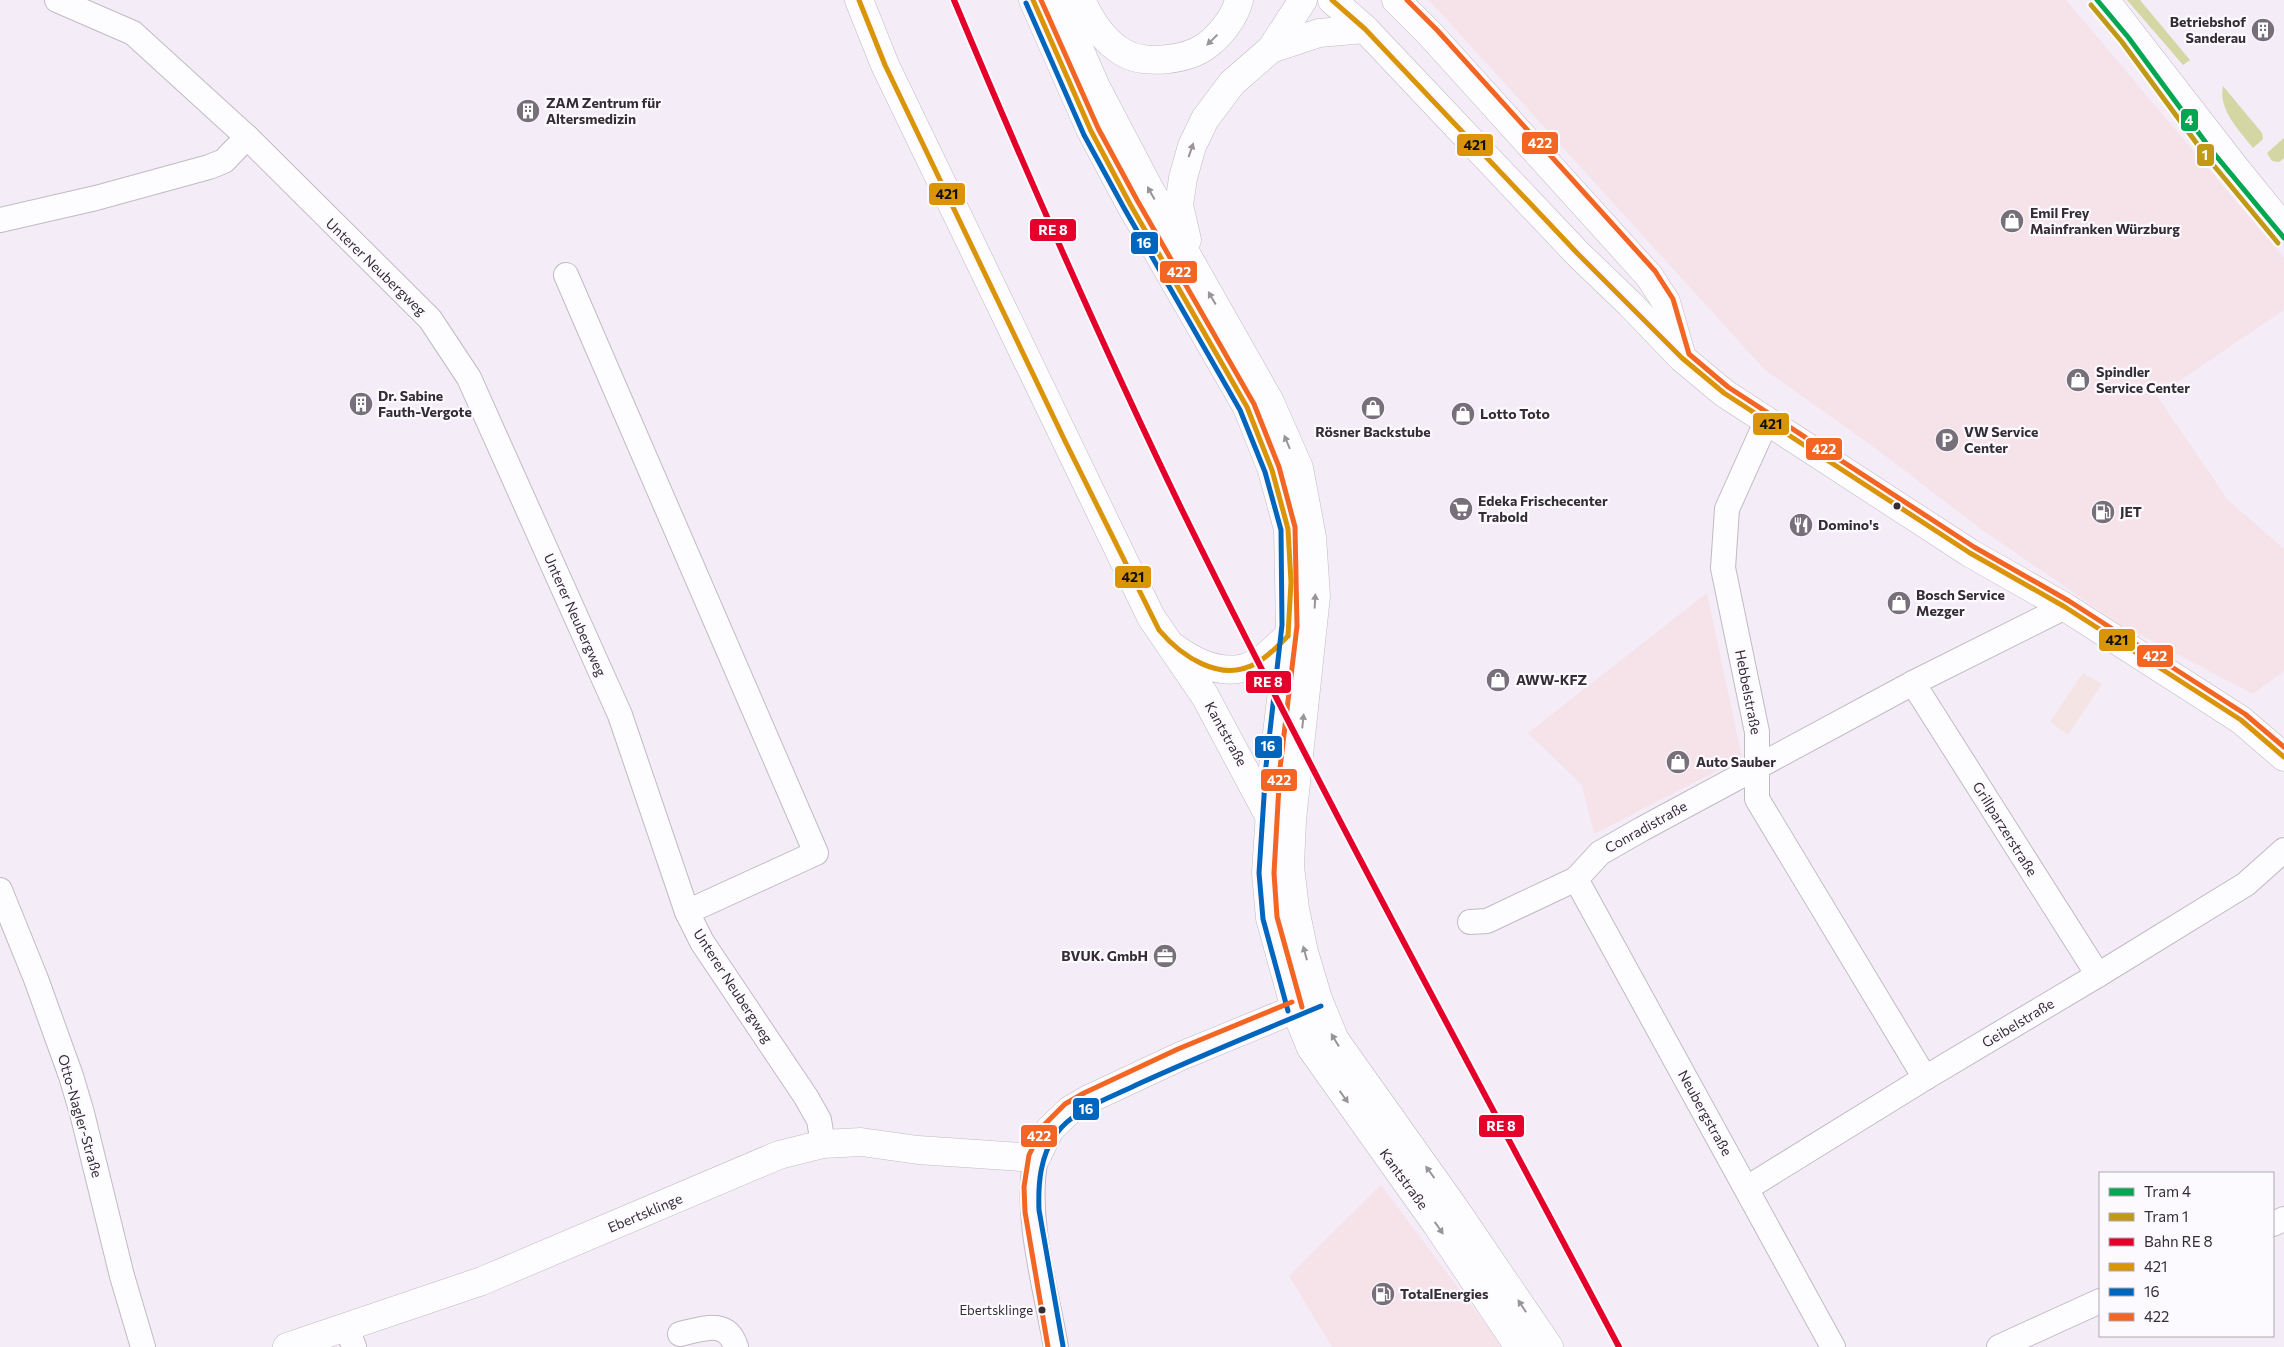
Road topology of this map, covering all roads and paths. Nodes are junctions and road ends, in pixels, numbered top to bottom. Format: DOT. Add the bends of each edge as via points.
graph roads {
  1 [pos="57,0"];
  2 [pos="860,0"];
  3 [pos="1033,0"];
  4 [pos="1058,0"];
  5 [pos="1081,0"];
  6 [pos="1239,0"];
  7 [pos="1304,0"];
  8 [pos="1332,0"];
  9 [pos="1396,0"];
  10 [pos="2106,0"];
  11 [pos="1365,29"];
  12 [pos="1271,49"];
  13 [pos="246,137"];
  14 [pos="0,220"];
  15 [pos="2284,228"];
  16 [pos="1193,266"];
  17 [pos="566,274"];
  18 [pos="1682,358"];
  19 [pos="1766,420"];
  20 [pos="2065,606"];
  21 [pos="1289,630"];
  22 [pos="1168,642"];
  23 [pos="1913,683"];
  24 [pos="2284,757"];
  25 [pos="1757,765"];
  26 [pos="1269,816"];
  27 [pos="2284,850"];
  28 [pos="1576,879"];
  29 [pos="0,890"];
  30 [pos="687,912"];
  31 [pos="1470,922"];
  32 [pos="2098,975"];
  33 [pos="1307,1004"];
  34 [pos="1925,1078"];
  35 [pos="823,1144"];
  36 [pos="1036,1158"];
  37 [pos="1747,1188"];
  38 [pos="2099,1301"];
  39 [pos="680,1334"];
  40 [pos="351,1338"];
  41 [pos="143,1347"];
  42 [pos="287,1347"];
  43 [pos="736,1347"];
  44 [pos="1056,1347"];
  45 [pos="1519,1347"];
  46 [pos="1549,1347"];
  47 [pos="1833,1347"];
  48 [pos="1999,1347"];
  1 -- 13 [label="street, Unterer Neubergweg" via="132,33"];
  2 -- 22 [label="main road, Kantstraße" via="885,65 1065,441 1151,617"];
  3 -- 21 [label="main road" via="1104,155 1166,270 1248,407 1272,470 1288,529"];
  16 -- 4 [label="main road, one-way" via="1096,87"];
  6 -- 5 [label="main road, one-way" via="1224,29 1205,47 1181,56 1150,61 1125,54 1101,35"];
  7 -- 12 [label="main road"];
  8 -- 11 [label="main road"];
  9 -- 18 [label="main road" via="1649,276 1666,302"];
  10 -- 15 [label="main road"];
  11 -- 12 [label="main road" via="1319,33"];
  11 -- 18 [label="main road" via="1578,254"];
  16 -- 12 [label="main road, one-way" via="1179,205 1192,146 1205,119 1232,83"];
  13 -- 14 [label="street" via="224,161 209,168"];
  13 -- 30 [label="street, Unterer Neubergweg" via="430,319 469,378 620,715"];
  33 -- 16 [label="main road, one-way" via="1304,952 1290,866 1316,596 1312,537 1299,468 1270,402"];
  17 -- 30 [label="street" via="816,853"];
  18 -- 19 [label="main road" via="1724,393"];
  19 -- 20 [label="main road" via="1970,553"];
  19 -- 25 [label="street, Hebbelstraße" via="1727,509 1724,568 1757,732"];
  20 -- 23 [label="street, Conradistraße"];
  20 -- 24 [label="main road" via="2241,720"];
  21 -- 22 [label="main road, Kantstraße" via="1268,655 1245,668 1220,669 1200,663"];
  21 -- 26 [label="main road"];
  22 -- 26 [label="main road, Kantstraße" via="1205,696"];
  23 -- 25 [label="street, Conradistraße"];
  23 -- 32 [label="street, Grillparzerstraße"];
  25 -- 28 [label="street, Conradistraße" via="1600,853"];
  25 -- 34 [label="street, Hebbelstraße" via="1757,799"];
  26 -- 33 [label="main road, Kantstraße" via="1266,873 1270,918"];
  27 -- 32 [label="street, Geibelstraße" via="2246,884"];
  28 -- 31 [label="street, Conradistraße" via="1487,921"];
  28 -- 37 [label="street, Neubergstraße"];
  29 -- 41 [label="street, Otto-Nagler-Straße" via="71,1076"];
  30 -- 35 [label="street, Unterer Neubergweg" via="702,942 806,1097 819,1120"];
  32 -- 34 [label="street, Geibelstraße"];
  33 -- 36 [label="main road" via="1181,1056 1086,1100 1050,1129"];
  33 -- 45 [label="main road, Kantstraße, one-way" via="1311,1048"];
  46 -- 33 [label="main road, one-way" via="1454,1206 1332,1034"];
  34 -- 37 [label="street, Geibelstraße"];
  35 -- 36 [label="main road, Ebertsklinge" via="862,1142 918,1150"];
  35 -- 40 [label="main road, Ebertsklinge" via="778,1156"];
  36 -- 44 [label="street" via="1032,1211"];
  37 -- 47 [label="street, Neubergstraße"];
  38 -- 48 [label="street"];
  39 -- 43 [label="street" via="725,1329 733,1337"];
  40 -- 42 [label="main road, Ebertsklinge"];
}
